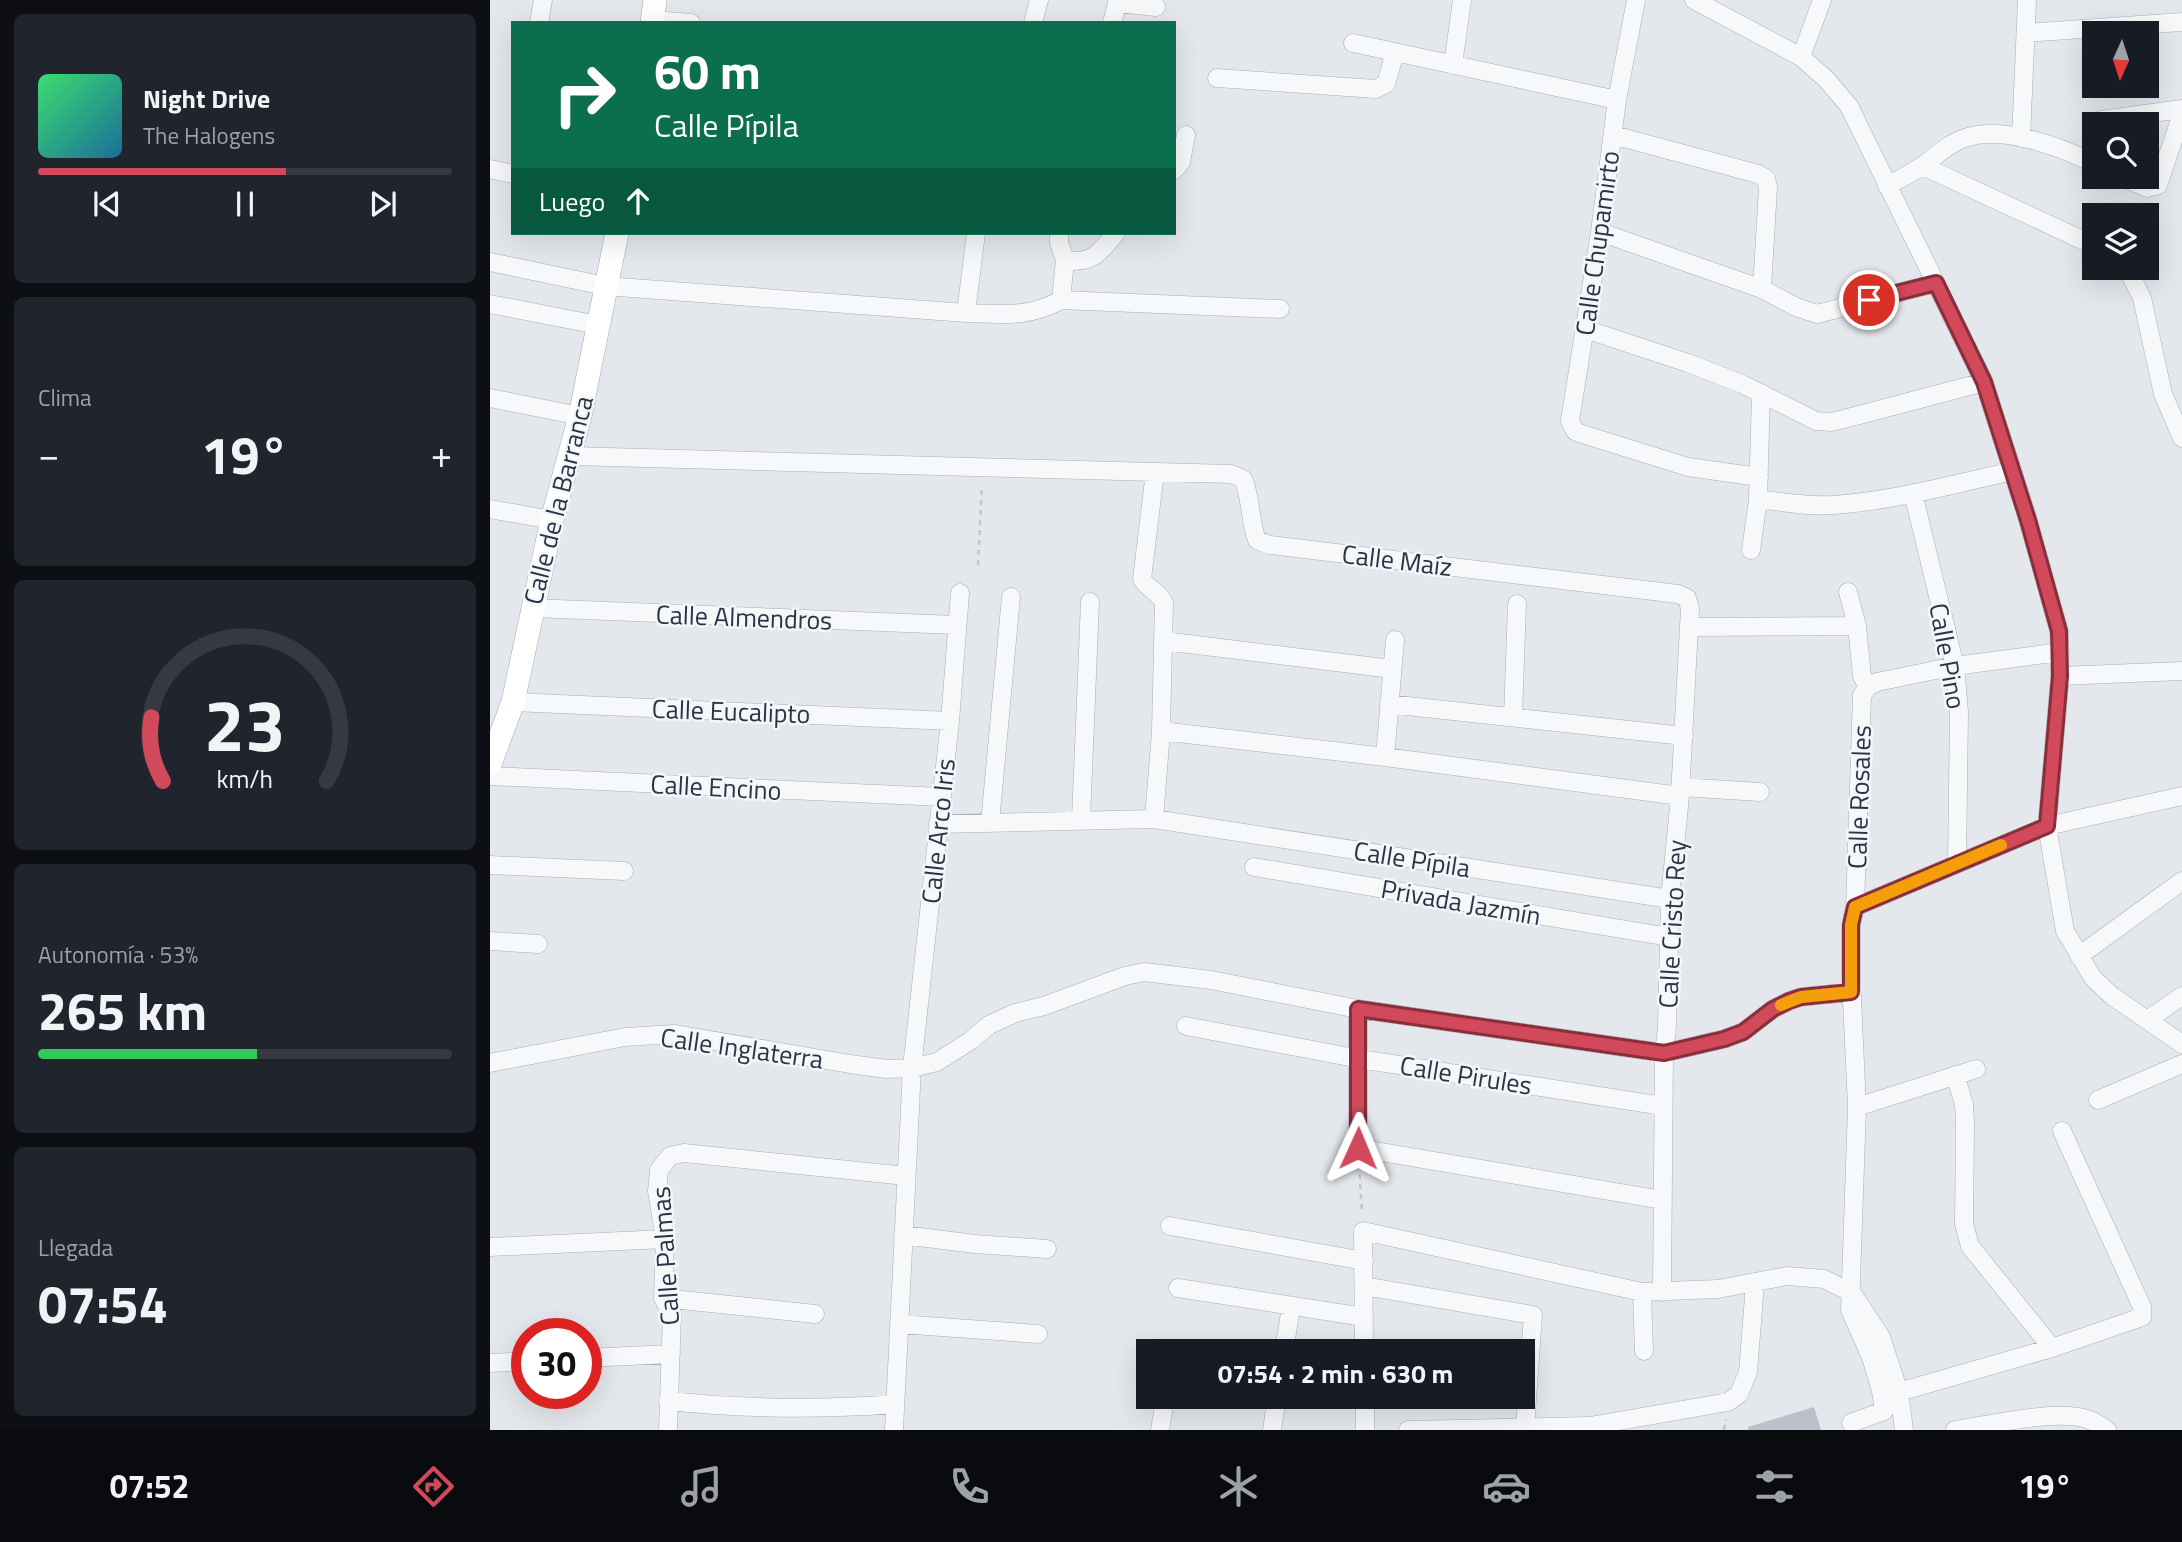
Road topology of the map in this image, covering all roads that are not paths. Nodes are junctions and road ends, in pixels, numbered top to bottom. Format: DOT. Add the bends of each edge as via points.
graph roads {
  1 [pos="543,0"];
  2 [pos="1039,0"];
  3 [pos="1462,0"];
  4 [pos="1636,0"];
  5 [pos="1694,0"];
  6 [pos="1822,0"];
  7 [pos="2027,0"];
  8 [pos="1118,2"];
  9 [pos="1156,7"];
  10 [pos="653,14"];
  11 [pos="539,21"];
  12 [pos="683,21"];
  13 [pos="1034,21"];
  14 [pos="1113,21"];
  15 [pos="2182,22"];
  16 [pos="2026,33"];
  17 [pos="1353,43"];
  18 [pos="1395,52"];
  19 [pos="1801,57"];
  20 [pos="1453,65"];
  21 [pos="1217,78"];
  22 [pos="1617,100"];
  23 [pos="2182,112"];
  24 [pos="2159,114"];
  25 [pos="1186,135"];
  26 [pos="1613,135"];
  27 [pos="2021,138"];
  28 [pos="2082,158"];
  29 [pos="1923,166"];
  30 [pos="1176,168"];
  31 [pos="490,169"];
  32 [pos="511,174"];
  33 [pos="2159,182"];
  34 [pos="1887,186"];
  35 [pos="1600,232"];
  36 [pos="617,235"];
  37 [pos="976,235"];
  38 [pos="1059,235"];
  39 [pos="1114,235"];
  40 [pos="2082,240"];
  41 [pos="1065,260"];
  42 [pos="490,262"];
  43 [pos="2133,280"];
  44 [pos="1936,283"];
  45 [pos="605,286"];
  46 [pos="1762,289"];
  47 [pos="1061,300"];
  48 [pos="490,304"];
  49 [pos="1280,309"];
  50 [pos="966,313"];
  51 [pos="597,325"];
  52 [pos="1585,329"];
  53 [pos="1984,382"];
  54 [pos="1761,393"];
  55 [pos="490,398"];
  56 [pos="580,416"];
  57 [pos="2182,438"];
  58 [pos="571,456"];
  59 [pos="2013,471"];
  60 [pos="1155,472"];
  61 [pos="1759,477"];
  62 [pos="1913,493"];
  63 [pos="1758,499"];
  64 [pos="490,509"];
  65 [pos="552,520"];
  66 [pos="1751,550"];
  67 [pos="1848,592"];
  68 [pos="960,593"];
  69 [pos="1012,597"];
  70 [pos="1687,598"];
  71 [pos="1090,602"];
  72 [pos="1517,604"];
  73 [pos="532,608"];
  74 [pos="957,625"];
  75 [pos="1857,626"];
  76 [pos="1689,628"];
  77 [pos="1395,640"];
  78 [pos="1164,641"];
  79 [pos="2060,652"];
  80 [pos="1955,666"];
  81 [pos="1392,669"];
  82 [pos="2182,671"];
  83 [pos="2060,676"];
  84 [pos="1868,687"];
  85 [pos="1389,704"];
  86 [pos="503,713"];
  87 [pos="1513,717"];
  88 [pos="950,720"];
  89 [pos="1161,731"];
  90 [pos="1684,736"];
  91 [pos="1385,757"];
  92 [pos="490,764"];
  93 [pos="490,776"];
  94 [pos="1680,792"];
  95 [pos="1760,792"];
  96 [pos="2182,796"];
  97 [pos="942,797"];
  98 [pos="1154,819"];
  99 [pos="1081,820"];
  100 [pos="990,823"];
  101 [pos="938,824"];
  102 [pos="2047,826"];
  103 [pos="1957,863"];
  104 [pos="490,865"];
  105 [pos="1254,867"];
  106 [pos="624,871"];
  107 [pos="2182,881"];
  108 [pos="1670,899"];
  109 [pos="1855,907"];
  110 [pos="1669,937"];
  111 [pos="490,941"];
  112 [pos="538,944"];
  113 [pos="2079,956"];
  114 [pos="1851,992"];
  115 [pos="2182,996"];
  116 [pos="1358,1009"];
  117 [pos="2149,1019"];
  118 [pos="1186,1026"];
  119 [pos="2182,1044"];
  120 [pos="1664,1053"];
  121 [pos="1360,1059"];
  122 [pos="490,1063"];
  123 [pos="2182,1064"];
  124 [pos="912,1068"];
  125 [pos="1976,1069"];
  126 [pos="1955,1075"];
  127 [pos="2098,1100"];
  128 [pos="1663,1106"];
  129 [pos="1857,1107"];
  130 [pos="2062,1131"];
  131 [pos="906,1176"];
  132 [pos="1662,1200"];
  133 [pos="1170,1226"];
  134 [pos="903,1235"];
  135 [pos="666,1239"];
  136 [pos="490,1247"];
  137 [pos="1047,1249"];
  138 [pos="1364,1261"];
  139 [pos="1755,1284"];
  140 [pos="1364,1286"];
  141 [pos="1178,1288"];
  142 [pos="1642,1292"];
  143 [pos="1662,1292"];
  144 [pos="1852,1293"];
  145 [pos="663,1298"];
  146 [pos="1291,1307"];
  147 [pos="815,1314"];
  148 [pos="1364,1317"];
  149 [pos="899,1324"];
  150 [pos="1038,1334"];
  151 [pos="1286,1339"];
  152 [pos="1364,1339"];
  153 [pos="2052,1348"];
  154 [pos="1644,1352"];
  155 [pos="671,1354"];
  156 [pos="602,1357"];
  157 [pos="511,1362"];
  158 [pos="490,1363"];
  159 [pos="1899,1392"];
  160 [pos="668,1401"];
  161 [pos="895,1404"];
  162 [pos="1164,1409"];
  163 [pos="1275,1409"];
  164 [pos="1365,1409"];
  165 [pos="1851,1423"];
  166 [pos="1525,1427"];
  167 [pos="668,1430"];
  168 [pos="894,1430"];
  169 [pos="1160,1430"];
  170 [pos="1272,1430"];
  171 [pos="1365,1430"];
  172 [pos="1408,1430"];
  173 [pos="1904,1430"];
  174 [pos="1955,1430"];
  175 [pos="2107,1430"];
  1 -- 11 [label="street"];
  2 -- 13 [label="street"];
  3 -- 20 [label="street"];
  4 -- 22 [label="street"];
  5 -- 19 [label="street"];
  6 -- 19 [label="street"];
  7 -- 16 [label="street"];
  8 -- 9 [label="street"];
  8 -- 14 [label="street"];
  10 -- 12 [label="street"];
  15 -- 16 [label="street"];
  16 -- 27 [label="street"];
  17 -- 18 [label="street"];
  18 -- 20 [label="street"];
  18 -- 21 [label="street" via="1386,84 1376,89"];
  19 -- 34 [label="street" via="1849,106"];
  20 -- 22 [label="street"];
  22 -- 26 [label="street"];
  23 -- 24 [label="street"];
  23 -- 33 [label="street"];
  25 -- 30 [label="street"];
  26 -- 35 [label="street, Calle Chupamirto"];
  26 -- 46 [label="street, Calle Chupamirto" via="1766,179"];
  27 -- 28 [label="street"];
  27 -- 29 [label="street" via="1964,138"];
  29 -- 34 [label="street"];
  29 -- 40 [label="street"];
  31 -- 32 [label="street"];
  34 -- 44 [label="street"];
  35 -- 46 [label="street"];
  35 -- 52 [label="street, Calle Chupamirto"];
  36 -- 45 [label="main road, Calle de la Barranca"];
  37 -- 50 [label="street"];
  38 -- 41 [label="street"];
  39 -- 41 [label="street" via="1089,260"];
  41 -- 47 [label="street"];
  42 -- 45 [label="street"];
  43 -- 57 [label="street" via="2142,298 2163,394"];
  44 -- 46 [label="street" via="1817,314"];
  44 -- 53 [label="street"];
  45 -- 50 [label="street"];
  45 -- 51 [label="main road, Calle de la Barranca"];
  47 -- 49 [label="street"];
  47 -- 50 [label="street" via="1023,314"];
  48 -- 51 [label="street"];
  51 -- 56 [label="main road, Calle de la Barranca"];
  52 -- 54 [label="street"];
  52 -- 61 [label="street, Calle Chupamirto" via="1570,415 1572,426 1580,433 1688,467"];
  53 -- 54 [label="street" via="1830,422 1816,421"];
  53 -- 59 [label="street"];
  54 -- 61 [label="street"];
  55 -- 56 [label="street"];
  56 -- 58 [label="main road, Calle de la Barranca"];
  58 -- 60 [label="street"];
  58 -- 65 [label="main road, Calle de la Barranca"];
  59 -- 62 [label="street"];
  59 -- 79 [label="street" via="2059,631"];
  60 -- 70 [label="street, Calle Maíz" via="1231,474 1243,479 1252,528 1257,540 1270,545"];
  60 -- 78 [label="street" via="1142,579 1163,600"];
  61 -- 63 [label="street"];
  62 -- 63 [label="street" via="1833,505"];
  62 -- 80 [label="street, Calle Pino"];
  63 -- 66 [label="street"];
  64 -- 65 [label="street"];
  65 -- 73 [label="main road, Calle de la Barranca"];
  67 -- 75 [label="street"];
  68 -- 74 [label="street, Calle Arco Iris"];
  69 -- 100 [label="street"];
  70 -- 76 [label="street, Calle Cristo Rey"];
  71 -- 99 [label="street"];
  72 -- 87 [label="street"];
  73 -- 74 [label="street, Calle Almendros"];
  73 -- 86 [label="main road, Calle de la Barranca"];
  74 -- 88 [label="street, Calle Arco Iris"];
  75 -- 76 [label="street"];
  75 -- 84 [label="street" via="1862,676"];
  76 -- 90 [label="street, Calle Cristo Rey"];
  77 -- 81 [label="street"];
  78 -- 81 [label="street"];
  78 -- 89 [label="street"];
  79 -- 80 [label="street, Calle Rosales"];
  79 -- 83 [label="street"];
  80 -- 84 [label="street, Calle Rosales"];
  80 -- 103 [label="street, Calle Pino" via="1959,712"];
  81 -- 85 [label="street"];
  82 -- 83 [label="street"];
  83 -- 102 [label="street"];
  84 -- 109 [label="street, Calle Rosales" via="1862,695"];
  85 -- 87 [label="street"];
  85 -- 91 [label="street"];
  86 -- 88 [label="street, Calle Eucalipto"];
  86 -- 92 [label="main road, Calle de la Barranca"];
  87 -- 90 [label="street"];
  88 -- 97 [label="street, Calle Arco Iris"];
  89 -- 91 [label="street"];
  89 -- 98 [label="street"];
  90 -- 94 [label="street, Calle Cristo Rey"];
  91 -- 94 [label="street"];
  93 -- 97 [label="street, Calle Encino"];
  94 -- 95 [label="street"];
  94 -- 108 [label="street, Calle Cristo Rey"];
  96 -- 102 [label="street"];
  97 -- 101 [label="street, Calle Arco Iris"];
  98 -- 99 [label="street, Calle Pípila"];
  98 -- 108 [label="street, Calle Pípila"];
  99 -- 100 [label="street, Calle Pípila"];
  100 -- 101 [label="street, Calle Pípila"];
  101 -- 124 [label="street, Calle Arco Iris"];
  102 -- 103 [label="street"];
  102 -- 113 [label="street" via="2065,931"];
  103 -- 109 [label="street"];
  104 -- 106 [label="street"];
  105 -- 110 [label="street, Privada Jazmín"];
  107 -- 113 [label="street"];
  108 -- 110 [label="street, Calle Cristo Rey"];
  109 -- 114 [label="street, Calle Rosales"];
  110 -- 120 [label="street, Calle Cristo Rey"];
  111 -- 112 [label="street"];
  113 -- 117 [label="street" via="2112,996"];
  114 -- 120 [label="street" via="1801,997 1773,1009 1743,1032"];
  114 -- 129 [label="street, Calle Rosales"];
  115 -- 117 [label="street"];
  116 -- 120 [label="street"];
  116 -- 121 [label="street"];
  116 -- 124 [label="street, Calle Inglaterra" via="1211,980 1144,972 1015,1013 989,1025 937,1062"];
  117 -- 119 [label="street"];
  118 -- 121 [label="street, Calle Pirules"];
  120 -- 128 [label="street, Calle Cristo Rey"];
  121 -- 128 [label="street, Calle Pirules"];
  121 -- 132 [label="street" via="1358,1148"];
  122 -- 124 [label="street, Calle Inglaterra" via="664,1034 886,1069"];
  123 -- 127 [label="street"];
  124 -- 131 [label="street, Calle Arco Iris"];
  125 -- 126 [label="street"];
  126 -- 129 [label="street"];
  126 -- 153 [label="street" via="1964,1104 1966,1237"];
  128 -- 132 [label="street, Calle Cristo Rey"];
  129 -- 144 [label="street, Calle Rosales"];
  130 -- 153 [label="street" via="2143,1313 2138,1320"];
  131 -- 134 [label="street, Calle Arco Iris"];
  131 -- 135 [label="street, Calle Palmas" via="684,1153 670,1156 659,1170 657,1191"];
  132 -- 143 [label="street, Calle Cristo Rey"];
  133 -- 138 [label="street"];
  134 -- 137 [label="street"];
  134 -- 149 [label="street, Calle Arco Iris"];
  135 -- 136 [label="street"];
  135 -- 145 [label="street, Calle Palmas"];
  138 -- 140 [label="street"];
  138 -- 142 [label="street" via="1363,1231"];
  139 -- 143 [label="street"];
  139 -- 144 [label="street" via="1787,1276 1824,1279"];
  139 -- 166 [label="street" via="1748,1372 1739,1394 1728,1402 1590,1426"];
  140 -- 148 [label="street"];
  140 -- 166 [label="street" via="1533,1315"];
  141 -- 146 [label="street"];
  142 -- 143 [label="street"];
  142 -- 154 [label="street"];
  144 -- 159 [label="street" via="1881,1337"];
  144 -- 165 [label="street, Calle Rosales" via="1850,1310 1871,1357 1884,1411"];
  145 -- 147 [label="street"];
  145 -- 155 [label="street, Calle Palmas" via="672,1315"];
  146 -- 148 [label="street"];
  146 -- 151 [label="street"];
  148 -- 152 [label="street"];
  149 -- 150 [label="street"];
  149 -- 161 [label="street, Calle Arco Iris"];
  153 -- 159 [label="street"];
  155 -- 156 [label="street"];
  155 -- 160 [label="street, Calle Palmas"];
  157 -- 158 [label="street"];
  159 -- 173 [label="street"];
  160 -- 161 [label="street" via="795,1410"];
  160 -- 167 [label="street, Calle Palmas"];
  161 -- 168 [label="street, Calle Arco Iris"];
  162 -- 169 [label="street"];
  163 -- 170 [label="street"];
  164 -- 171 [label="street"];
  166 -- 172 [label="street"];
  174 -- 175 [label="street" via="2072,1416"];
}
